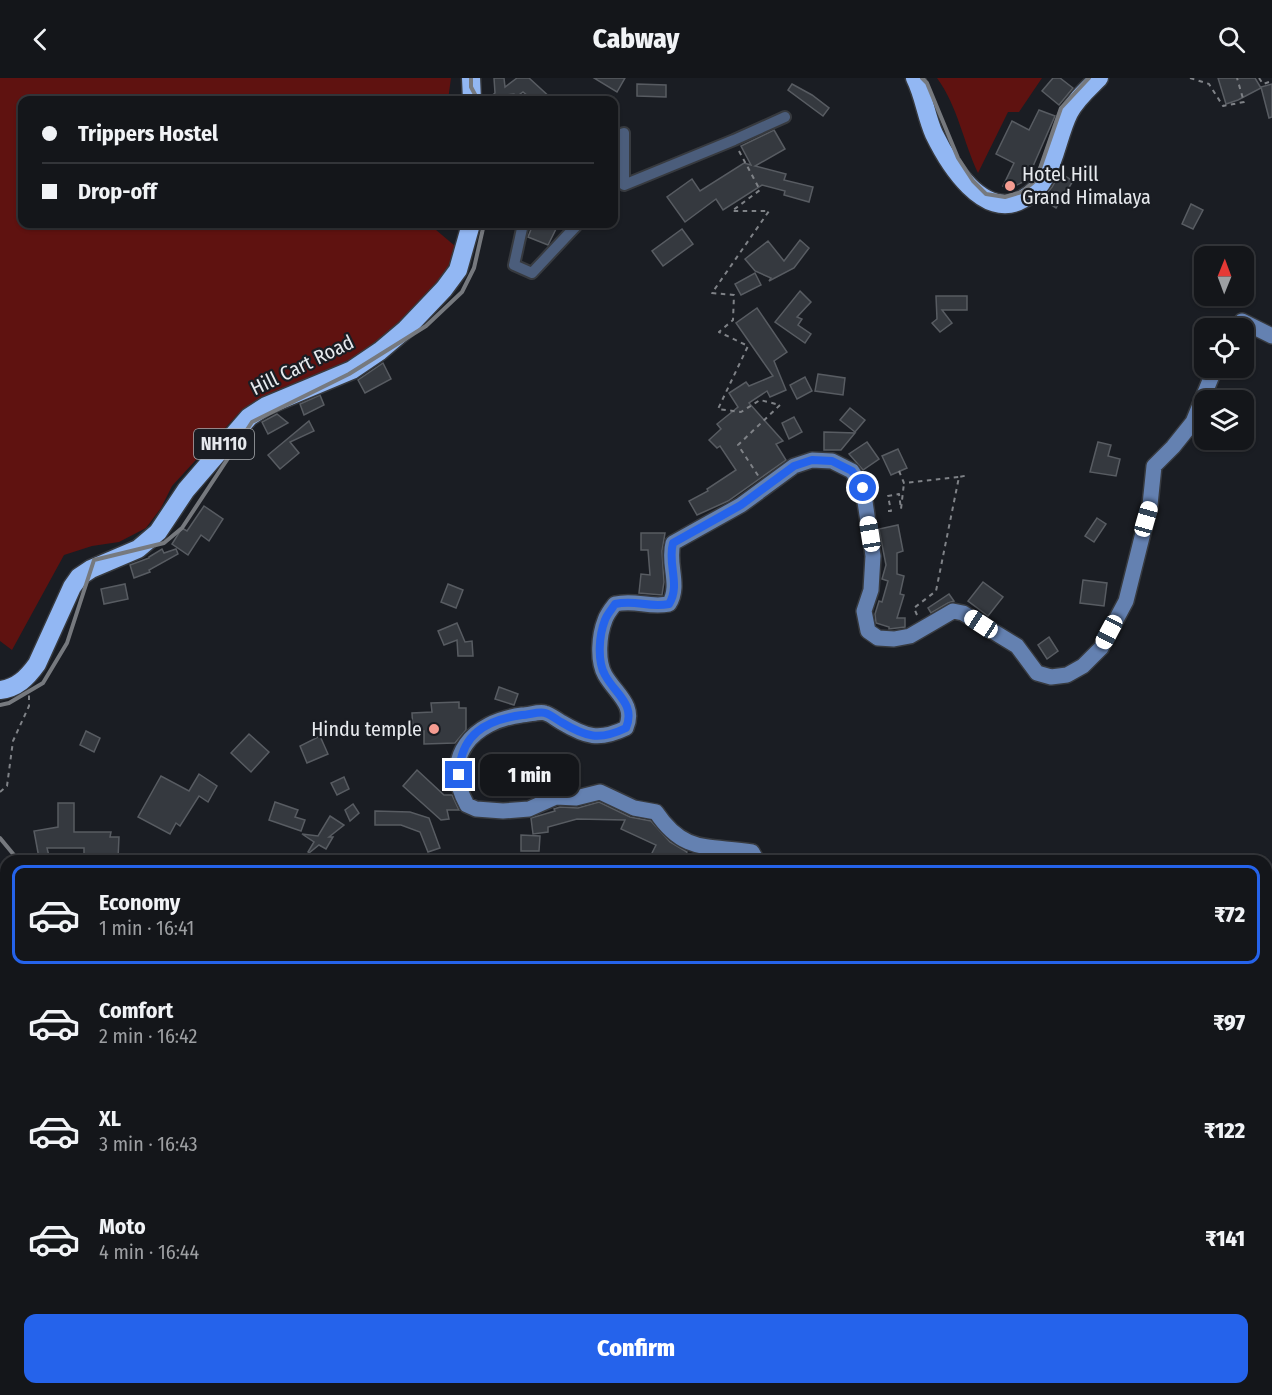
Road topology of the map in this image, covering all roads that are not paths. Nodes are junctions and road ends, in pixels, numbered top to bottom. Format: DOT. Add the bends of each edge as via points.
graph roads {
  1 [pos="471,78"];
  2 [pos="915,78"];
  3 [pos="1099,78"];
  4 [pos="472,96"];
  5 [pos="784,117"];
  6 [pos="618,135"];
  7 [pos="470,228"];
  8 [pos="522,228"];
  9 [pos="574,228"];
  10 [pos="1254,327"];
  11 [pos="1272,336"];
  12 [pos="1211,378"];
  13 [pos="0,690"];
  14 [pos="754,855"];
  1 -- 4 [label="highway"];
  2 -- 3 [label="highway" via="945,156 967,184 985,199 1002,205 1015,204 1033,194 1046,177 1069,113"];
  5 -- 6 [label="street" via="624,185 624,133"];
  7 -- 13 [label="highway, Hill Cart Road / NH110" via="458,270 406,329 352,370 249,417 186,490 158,532 138,549 79,577 37,664 18,684"];
  8 -- 9 [label="street" via="514,265 532,273"];
  10 -- 11 [label="main road"];
  12 -- 14 [label="main road" via="1193,422 1154,466 1150,505 1126,601 1101,648 1067,675 1051,677 1037,673 1017,646 963,612 953,611 910,636 878,638 868,631 864,611 871,590 873,556 863,488 852,471 832,461 812,460 794,466 741,505 673,543 670,554 675,595 669,604 656,607 628,600 615,604 605,620 600,659 604,674 627,706 630,717 626,728 596,737 579,733 546,713 511,717 487,724 467,741 459,758 460,793 467,805 477,809 529,809 555,796 576,798 600,792 634,808 656,812 680,839 711,849"];
}
